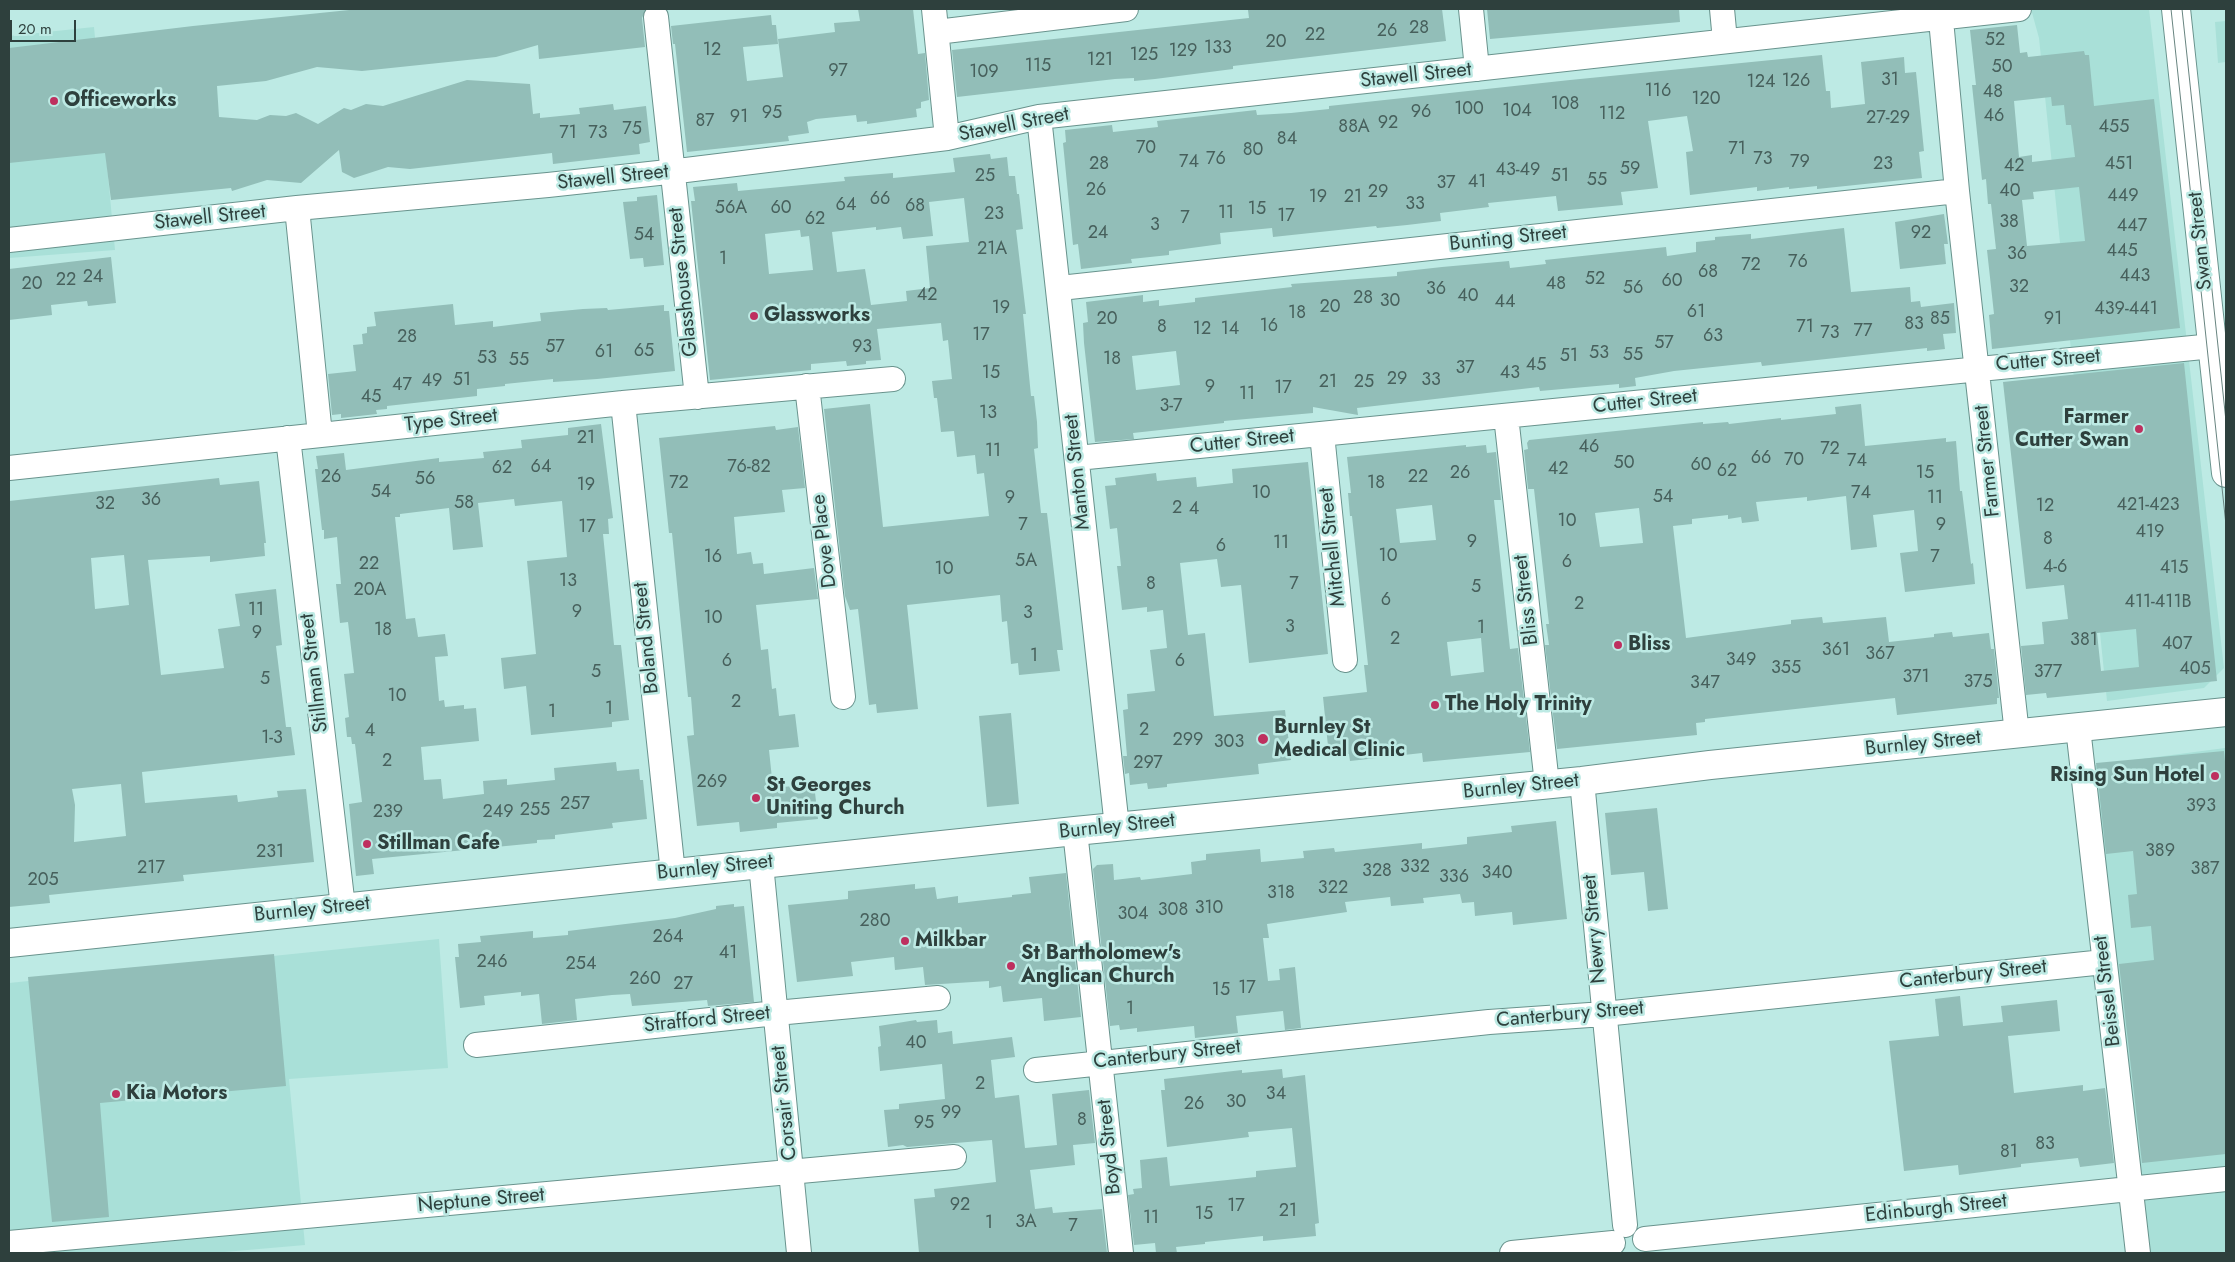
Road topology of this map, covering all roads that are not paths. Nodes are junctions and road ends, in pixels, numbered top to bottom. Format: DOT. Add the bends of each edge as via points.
graph roads {
  1 [pos="934,9"];
  2 [pos="1126,9"];
  3 [pos="1471,9"];
  4 [pos="1722,9"];
  5 [pos="2019,9"];
  6 [pos="2176,9"];
  7 [pos="1941,13"];
  8 [pos="1005,16"];
  9 [pos="656,17"];
  10 [pos="937,32"];
  11 [pos="1725,41"];
  12 [pos="1477,69"];
  13 [pos="1039,117"];
  14 [pos="947,138"];
  15 [pos="671,171"];
  16 [pos="1957,191"];
  17 [pos="297,208"];
  18 [pos="9,240"];
  19 [pos="1060,288"];
  20 [pos="2212,346"];
  21 [pos="1978,368"];
  22 [pos="893,379"];
  23 [pos="807,386"];
  24 [pos="697,397"];
  25 [pos="622,403"];
  26 [pos="1506,416"];
  27 [pos="1322,434"];
  28 [pos="320,435"];
  29 [pos="288,438"];
  30 [pos="1076,458"];
  31 [pos="9,468"];
  32 [pos="2226,473"];
  33 [pos="1345,660"];
  34 [pos="843,697"];
  35 [pos="2226,712"];
  36 [pos="2078,728"];
  37 [pos="2017,734"];
  38 [pos="1582,781"];
  39 [pos="1547,784"];
  40 [pos="1117,827"];
  41 [pos="1075,831"];
  42 [pos="760,864"];
  43 [pos="673,873"];
  44 [pos="343,907"];
  45 [pos="9,943"];
  46 [pos="2104,962"];
  47 [pos="938,998"];
  48 [pos="776,1013"];
  49 [pos="1604,1014"];
  50 [pos="476,1045"];
  51 [pos="1102,1062"];
  52 [pos="1036,1070"];
  53 [pos="954,1156"];
  54 [pos="792,1172"];
  55 [pos="2226,1179"];
  56 [pos="2131,1189"];
  57 [pos="1619,1241"];
  58 [pos="9,1243"];
  59 [pos="1643,1246"];
  60 [pos="799,1253"];
  61 [pos="1122,1253"];
  62 [pos="1512,1253"];
  63 [pos="2138,1253"];
  1 -- 10 [label="street"];
  2 -- 8 [label="street"];
  3 -- 12 [label="street"];
  4 -- 11 [label="street"];
  5 -- 7 [label="street, Stawell Street"];
  6 -- 20 [label="main road, Swan Street"];
  7 -- 11 [label="street, Stawell Street"];
  7 -- 16 [label="street, Farmer Street"];
  8 -- 10 [label="street"];
  9 -- 15 [label="street, Glasshouse Street"];
  10 -- 14 [label="street"];
  11 -- 12 [label="street, Stawell Street"];
  12 -- 13 [label="street, Stawell Street"];
  13 -- 14 [label="street, Stawell Street"];
  13 -- 19 [label="street, Manton Street"];
  14 -- 15 [label="street, Stawell Street"];
  15 -- 17 [label="street, Stawell Street"];
  15 -- 24 [label="street, Glasshouse Street"];
  16 -- 19 [label="street, Bunting Street"];
  16 -- 21 [label="street, Farmer Street"];
  17 -- 18 [label="street, Stawell Street"];
  17 -- 28 [label="street"];
  19 -- 30 [label="street, Manton Street"];
  20 -- 21 [label="street, Cutter Street"];
  20 -- 32 [label="main road, Swan Street"];
  21 -- 26 [label="street, Cutter Street"];
  21 -- 37 [label="street, Farmer Street"];
  22 -- 23 [label="street, Type Street"];
  23 -- 24 [label="street, Type Street"];
  23 -- 34 [label="street, Dove Place"];
  24 -- 25 [label="street, Type Street"];
  25 -- 28 [label="street, Type Street"];
  25 -- 43 [label="street, Boland Street"];
  26 -- 27 [label="street, Cutter Street"];
  26 -- 39 [label="street, Bliss Street"];
  27 -- 30 [label="street, Cutter Street"];
  27 -- 33 [label="street, Mitchell Street"];
  28 -- 29 [label="street, Type Street"];
  29 -- 31 [label="street, Type Street"];
  29 -- 44 [label="street, Stillman Street"];
  30 -- 40 [label="street, Manton Street"];
  35 -- 36 [label="main road, Burnley Street"];
  36 -- 37 [label="main road, Burnley Street"];
  36 -- 46 [label="street, Beissel Street"];
  37 -- 38 [label="main road, Burnley Street"];
  38 -- 39 [label="main road, Burnley Street"];
  38 -- 49 [label="street, Newry Street"];
  39 -- 40 [label="main road, Burnley Street"];
  40 -- 41 [label="main road, Burnley Street"];
  41 -- 42 [label="main road, Burnley Street"];
  41 -- 51 [label="street, Boyd Street"];
  42 -- 43 [label="main road, Burnley Street"];
  42 -- 48 [label="street, Corsair Street"];
  43 -- 44 [label="main road, Burnley Street"];
  44 -- 45 [label="main road, Burnley Street"];
  46 -- 49 [label="street, Canterbury Street"];
  46 -- 56 [label="street, Beissel Street"];
  47 -- 48 [label="street, Strafford Street"];
  48 -- 50 [label="street, Strafford Street"];
  48 -- 54 [label="street, Corsair Street"];
  49 -- 51 [label="street, Canterbury Street" via="1489,1022"];
  49 -- 57 [label="street, Newry Street"];
  51 -- 52 [label="street, Canterbury Street"];
  51 -- 61 [label="street, Boyd Street"];
  53 -- 54 [label="street, Neptune Street"];
  54 -- 58 [label="street, Neptune Street"];
  54 -- 60 [label="street, Corsair Street"];
  55 -- 56 [label="street, Edinburgh Street"];
  56 -- 59 [label="street, Edinburgh Street"];
  56 -- 63 [label="street, Beissel Street"];
  57 -- 59 [label="street" via="1636,1226 1644,1234"];
  57 -- 62 [label="street"];
}
